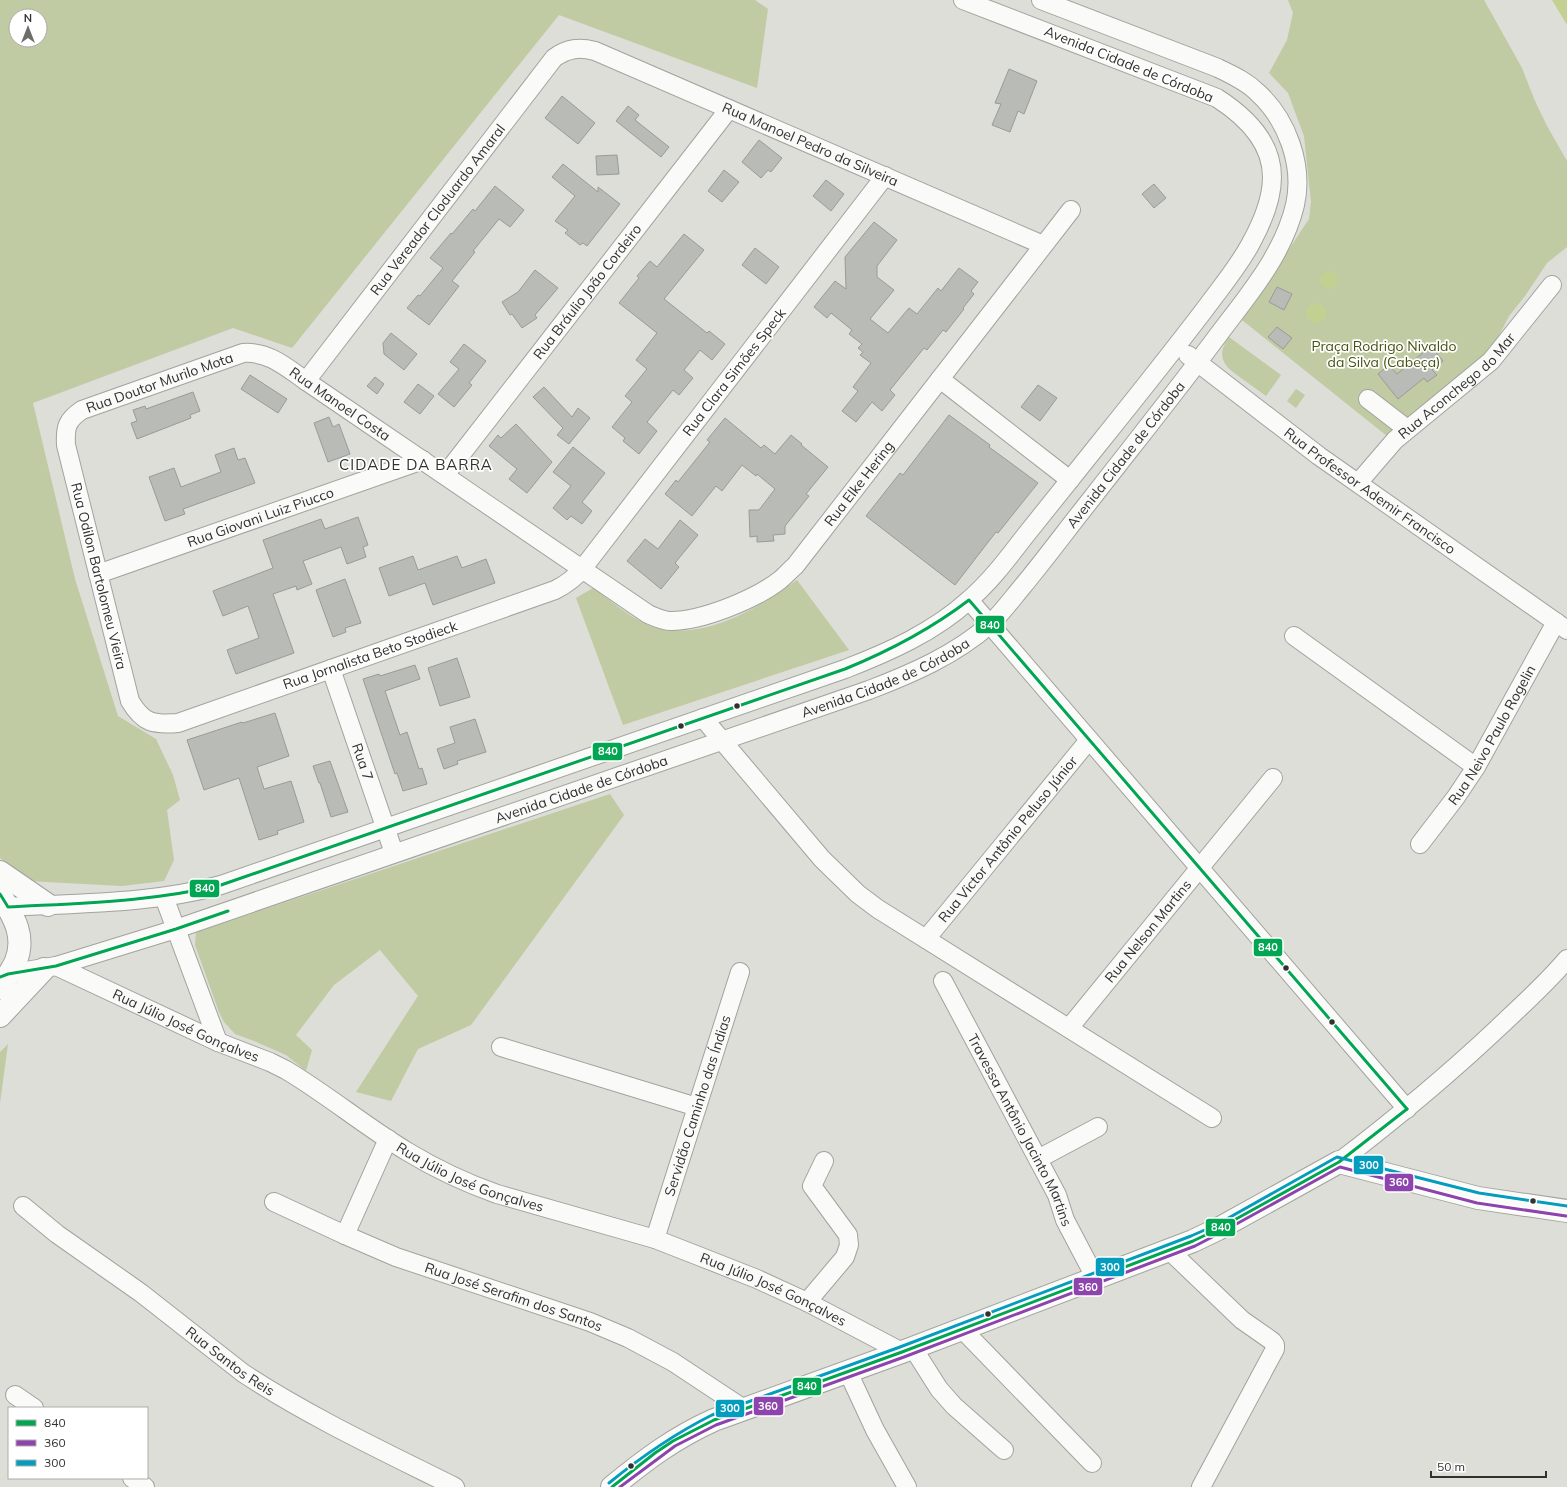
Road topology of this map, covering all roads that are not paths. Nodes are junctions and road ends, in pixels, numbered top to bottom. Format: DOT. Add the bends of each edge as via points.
graph roads {
  1 [pos="963,0"];
  2 [pos="1041,0"];
  3 [pos="1085,16"];
  4 [pos="1075,42"];
  5 [pos="575,48"];
  6 [pos="729,109"];
  7 [pos="1296,172"];
  8 [pos="885,176"];
  9 [pos="1272,176"];
  10 [pos="1071,210"];
  11 [pos="1043,245"];
  12 [pos="1552,285"];
  13 [pos="1177,346"];
  14 [pos="254,352"];
  15 [pos="1198,362"];
  16 [pos="940,379"];
  17 [pos="306,381"];
  18 [pos="1368,399"];
  19 [pos="68,422"];
  20 [pos="1407,429"];
  21 [pos="423,460"];
  22 [pos="445,475"];
  23 [pos="1070,480"];
  24 [pos="1358,483"];
  25 [pos="583,568"];
  26 [pos="98,574"];
  27 [pos="969,600"];
  28 [pos="990,624"];
  29 [pos="1561,626"];
  30 [pos="1294,636"];
  31 [pos="331,669"];
  32 [pos="703,718"];
  33 [pos="150,722"];
  34 [pos="722,740"];
  35 [pos="1089,740"];
  36 [pos="1476,767"];
  37 [pos="1273,778"];
  38 [pos="385,828"];
  39 [pos="1420,844"];
  40 [pos="394,854"];
  41 [pos="1200,868"];
  42 [pos="0,872"];
  43 [pos="164,897"];
  44 [pos="2,901"];
  45 [pos="48,905"];
  46 [pos="176,929"];
  47 [pos="926,939"];
  48 [pos="1565,966"];
  49 [pos="50,967"];
  50 [pos="740,972"];
  51 [pos="3,980"];
  52 [pos="943,981"];
  53 [pos="0,1016"];
  54 [pos="1069,1028"];
  55 [pos="218,1042"];
  56 [pos="501,1047"];
  57 [pos="697,1107"];
  58 [pos="1407,1109"];
  59 [pos="1212,1118"];
  60 [pos="1098,1127"];
  61 [pos="388,1139"];
  62 [pos="1038,1159"];
  63 [pos="824,1161"];
  64 [pos="1339,1162"];
  65 [pos="274,1202"];
  66 [pos="23,1206"];
  67 [pos="1567,1211"];
  68 [pos="345,1235"];
  69 [pos="655,1239"];
  70 [pos="1170,1251"];
  71 [pos="1096,1279"];
  72 [pos="807,1302"];
  73 [pos="962,1329"];
  74 [pos="908,1350"];
  75 [pos="848,1372"];
  76 [pos="16,1395"];
  77 [pos="33,1407"];
  78 [pos="744,1409"];
  79 [pos="1004,1450"];
  80 [pos="1092,1463"];
  81 [pos="133,1479"];
  82 [pos="145,1487"];
  83 [pos="455,1487"];
  84 [pos="612,1487"];
  85 [pos="907,1487"];
  86 [pos="1201,1487"];
  1 -- 4 [label="street, Avenida Cidade de Córdoba"];
  2 -- 3 [label="street, Avenida Cidade de Córdoba"];
  3 -- 4 [label="street"];
  3 -- 7 [label="street, Avenida Cidade de Córdoba" via="1218,68 1256,91 1271,106 1283,125 1292,150"];
  4 -- 9 [label="street, Avenida Cidade de Córdoba" via="1217,98 1232,108 1259,135 1268,154"];
  5 -- 6 [label="street, Rua Manoel Pedro da Silveira" via="595,51"];
  5 -- 17 [label="street, Rua Vereador Cloduardo Amaral" via="564,51 554,58"];
  6 -- 8 [label="street, Rua Manoel Pedro da Silveira"];
  6 -- 22 [label="street, Rua Bráulio João Cordeiro"];
  7 -- 9 [label="street"];
  7 -- 15 [label="street, Avenida Cidade de Córdoba" via="1295,204 1287,232 1260,280"];
  8 -- 11 [label="street, Rua Manoel Pedro da Silveira"];
  8 -- 25 [label="street, Rua Clara Simões Speck"];
  9 -- 13 [label="street, Avenida Cidade de Córdoba" via="1269,200 1251,244"];
  10 -- 11 [label="street, Rua Elke Hering"];
  11 -- 16 [label="street, Rua Elke Hering"];
  12 -- 20 [label="street, Rua Aconchego do Mar" via="1491,361"];
  13 -- 15 [label="street, Rua Professor Ademir Francisco"];
  13 -- 23 [label="street, Avenida Cidade de Córdoba"];
  14 -- 17 [label="street, Rua Manoel Costa" via="274,360"];
  14 -- 19 [label="street, Rua Doutor Murilo Mota" via="233,356 82,410"];
  15 -- 24 [label="street, Rua Professor Ademir Francisco"];
  15 -- 28 [label="street, Avenida Cidade de Córdoba" via="1030,577"];
  16 -- 23 [label="street"];
  16 -- 25 [label="street, Rua Elke Hering" via="809,549 780,580 762,592 706,615 670,621 648,614"];
  17 -- 21 [label="street, Rua Manoel Costa"];
  18 -- 20 [label="street"];
  19 -- 26 [label="street, Rua Odilon Bartolomeu Vieira" via="66,445"];
  20 -- 24 [label="street, Rua Aconchego do Mar"];
  21 -- 22 [label="street, Rua Manoel Costa"];
  21 -- 26 [label="street, Rua Giovani Luiz Piucco"];
  22 -- 25 [label="street, Rua Manoel Costa"];
  23 -- 27 [label="street, Avenida Cidade de Córdoba" via="989,581"];
  24 -- 29 [label="street, Rua Professor Ademir Francisco"];
  25 -- 31 [label="street, Rua Jornalista Beto Stodieck" via="575,578 555,590"];
  26 -- 33 [label="street, Rua Odilon Bartolomeu Vieira" via="130,700 137,713"];
  27 -- 28 [label="street"];
  27 -- 32 [label="street, Avenida Cidade de Córdoba" via="930,629 875,657"];
  28 -- 34 [label="street, Avenida Cidade de Córdoba" via="950,652 902,677"];
  28 -- 35 [label="street"];
  29 -- 36 [label="street, Rua Neivo Paulo Rogelin"];
  30 -- 36 [label="street"];
  31 -- 33 [label="street, Rua Jornalista Beto Stodieck" via="178,722"];
  31 -- 38 [label="street, Rua 7"];
  32 -- 34 [label="street"];
  32 -- 38 [label="street, Avenida Cidade de Córdoba"];
  34 -- 40 [label="street, Avenida Cidade de Córdoba"];
  34 -- 47 [label="street" via="839,877 878,909"];
  35 -- 41 [label="street"];
  35 -- 47 [label="street, Rua Victor Antônio Peluso Júnior"];
  36 -- 39 [label="street, Rua Neivo Paulo Rogelin" via="1456,798"];
  37 -- 41 [label="street, Rua Nelson Martins"];
  38 -- 40 [label="street, Rua 7"];
  38 -- 43 [label="street, Avenida Cidade de Córdoba" via="221,885"];
  40 -- 46 [label="street, Avenida Cidade de Córdoba"];
  41 -- 54 [label="street, Rua Nelson Martins"];
  41 -- 58 [label="street"];
  42 -- 45 [label="main road"];
  43 -- 45 [label="street, Avenida Cidade de Córdoba"];
  43 -- 46 [label="street"];
  44 -- 45 [label="street, Avenida Cidade de Córdoba"];
  44 -- 51 [label="main road" via="15,919 19,933 16,961"];
  46 -- 49 [label="street, Avenida Cidade de Córdoba"];
  46 -- 55 [label="street"];
  47 -- 54 [label="street"];
  48 -- 58 [label="street"];
  49 -- 51 [label="street, Avenida Cidade de Córdoba"];
  49 -- 53 [label="main road"];
  49 -- 55 [label="street, Rua Júlio José Gonçalves"];
  50 -- 57 [label="street, Servidão Caminho das Índias"];
  52 -- 62 [label="street, Travessa Antônio Jacinto Martins"];
  54 -- 59 [label="street"];
  55 -- 61 [label="street, Rua Júlio José Gonçalves" via="286,1070"];
  56 -- 57 [label="street"];
  57 -- 69 [label="street, Servidão Caminho das Índias"];
  58 -- 64 [label="street"];
  60 -- 62 [label="street"];
  61 -- 68 [label="street"];
  61 -- 69 [label="street, Rua Júlio José Gonçalves" via="438,1169 484,1189"];
  62 -- 71 [label="street, Travessa Antônio Jacinto Martins" via="1057,1195 1065,1220"];
  63 -- 72 [label="street" via="812,1186 848,1234 849,1245 845,1257"];
  64 -- 67 [label="main road" via="1478,1198"];
  64 -- 70 [label="main road" via="1218,1229"];
  65 -- 68 [label="street, Rua José Serafim dos Santos"];
  66 -- 83 [label="street, Rua Santos Reis" via="263,1387"];
  68 -- 78 [label="street, Rua José Serafim dos Santos" via="415,1263 610,1329 657,1352"];
  69 -- 72 [label="street, Rua Júlio José Gonçalves" via="758,1279"];
  70 -- 71 [label="main road"];
  70 -- 86 [label="street" via="1242,1320 1275,1345"];
  71 -- 73 [label="main road"];
  72 -- 74 [label="street, Rua Júlio José Gonçalves"];
  73 -- 74 [label="main road"];
  73 -- 80 [label="street"];
  74 -- 75 [label="main road"];
  74 -- 79 [label="street" via="954,1406"];
  75 -- 78 [label="main road"];
  75 -- 85 [label="street" via="875,1430"];
  76 -- 77 [label="street"];
  78 -- 84 [label="main road" via="692,1430 673,1441"];
  81 -- 82 [label="street"];
}
